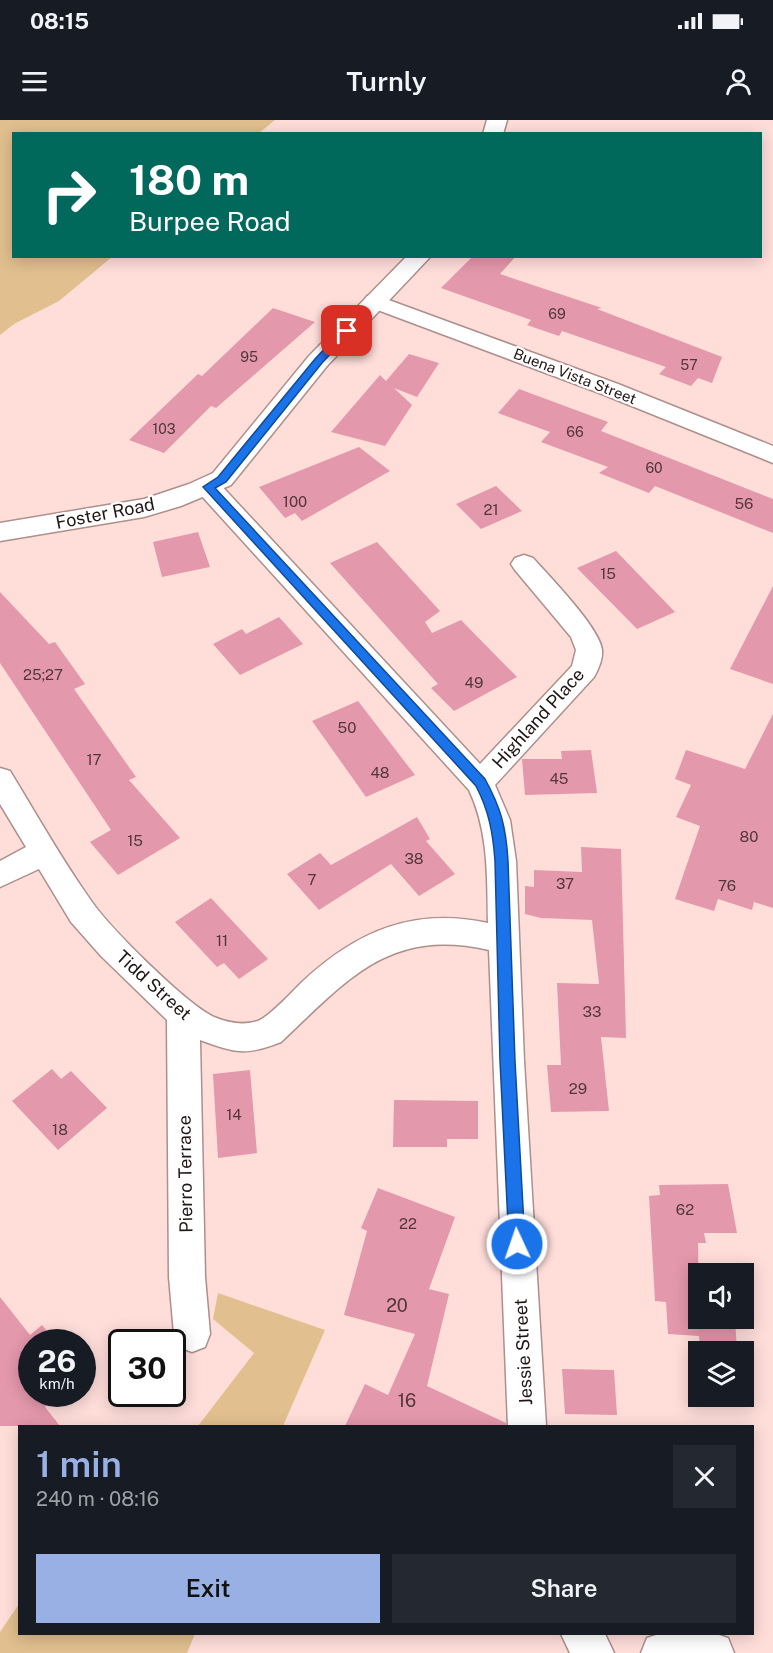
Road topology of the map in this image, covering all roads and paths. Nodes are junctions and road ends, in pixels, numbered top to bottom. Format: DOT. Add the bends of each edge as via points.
graph roads {
  1 [pos="418,258"];
  2 [pos="375,301"];
  3 [pos="773,455"];
  4 [pos="208,487"];
  5 [pos="0,532"];
  6 [pos="524,564"];
  7 [pos="0,779"];
  8 [pos="480,783"];
  9 [pos="44,852"];
  10 [pos="0,875"];
  11 [pos="504,940"];
  12 [pos="183,1014"];
  13 [pos="192,1334"];
  14 [pos="527,1425"];
  15 [pos="583,1635"];
  16 [pos="593,1653"];
  17 [pos="662,1653"];
  18 [pos="713,1653"];
  1 -- 2 [label="street"];
  2 -- 3 [label="street, Buena Vista Street"];
  2 -- 4 [label="street" via="318,361 222,479"];
  4 -- 5 [label="street, Foster Road" via="120,512"];
  4 -- 8 [label="street, Jessie Street"];
  6 -- 8 [label="street, Highland Place" via="582,633 589,650 585,670"];
  7 -- 9 [label="street, Tidd Street"];
  8 -- 11 [label="street, Jessie Street" via="499,829"];
  9 -- 10 [label="street"];
  9 -- 12 [label="street, Tidd Street" via="82,913"];
  11 -- 12 [label="street, Tidd Street" via="460,930 426,931 391,939 358,955 330,976 270,1032 241,1039 205,1028"];
  11 -- 14 [label="street, Jessie Street"];
  12 -- 13 [label="street, Pierro Terrace" via="187,1277"];
  15 -- 16 [label="street"];
  17 -- 18 [label="street" via="684,1648"];
}
